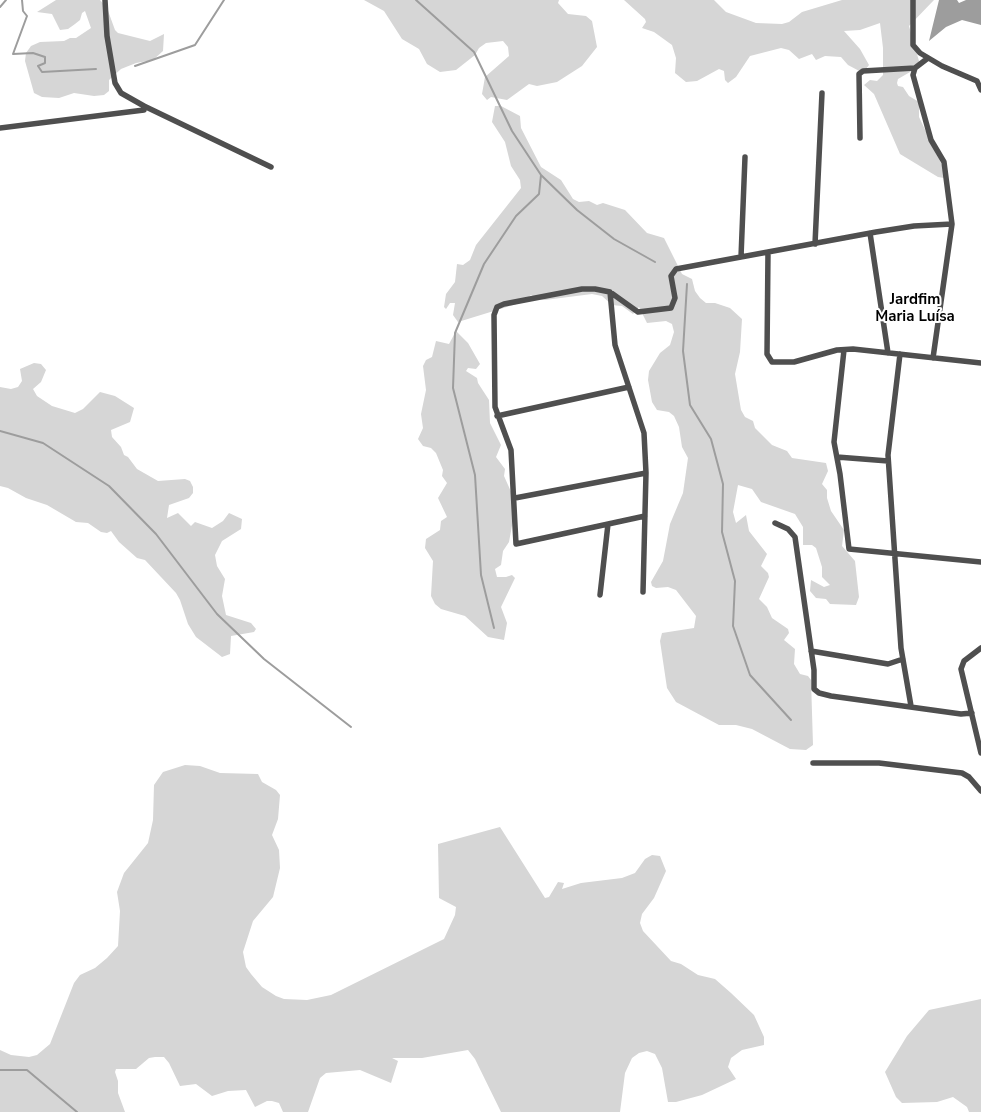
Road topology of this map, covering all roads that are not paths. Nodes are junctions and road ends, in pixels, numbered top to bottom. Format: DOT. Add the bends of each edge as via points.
graph roads {
  1 [pos="105,0"];
  2 [pos="912,0"];
  3 [pos="928,58"];
  4 [pos="915,68"];
  5 [pos="979,82"];
  6 [pos="981,90"];
  7 [pos="822,93"];
  8 [pos="144,106"];
  9 [pos="0,128"];
  10 [pos="860,138"];
  11 [pos="745,157"];
  12 [pos="271,167"];
  13 [pos="952,224"];
  14 [pos="870,233"];
  15 [pos="815,244"];
  16 [pos="768,252"];
  17 [pos="741,257"];
  18 [pos="610,292"];
  19 [pos="844,350"];
  20 [pos="888,353"];
  21 [pos="900,354"];
  22 [pos="933,358"];
  23 [pos="981,363"];
  24 [pos="629,387"];
  25 [pos="497,416"];
  26 [pos="837,457"];
  27 [pos="888,461"];
  28 [pos="646,473"];
  29 [pos="515,498"];
  30 [pos="645,516"];
  31 [pos="775,522"];
  32 [pos="608,524"];
  33 [pos="894,554"];
  34 [pos="981,562"];
  35 [pos="643,592"];
  36 [pos="600,595"];
  37 [pos="981,648"];
  38 [pos="812,651"];
  39 [pos="903,659"];
  40 [pos="911,706"];
  41 [pos="972,713"];
  42 [pos="981,753"];
  43 [pos="813,762"];
  44 [pos="980,786"];
  1 -- 8 [label="street" via="115,83 121,93"];
  2 -- 3 [label="street" via="913,45"];
  3 -- 4 [label="street"];
  3 -- 5 [label="street"];
  4 -- 10 [label="street" via="862,71 859,74"];
  4 -- 13 [label="street" via="913,75 925,123 948,177"];
  5 -- 6 [label="street"];
  7 -- 15 [label="street"];
  8 -- 9 [label="street" via="140,112"];
  8 -- 12 [label="street"];
  11 -- 17 [label="street"];
  13 -- 14 [label="street"];
  13 -- 22 [label="street"];
  14 -- 15 [label="street"];
  14 -- 20 [label="street"];
  15 -- 16 [label="street"];
  16 -- 17 [label="street"];
  16 -- 19 [label="street" via="768,359 779,364"];
  17 -- 18 [label="street" via="672,272 675,298 670,308 638,312"];
  18 -- 24 [label="street" via="615,345"];
  18 -- 25 [label="street" via="582,289 497,307 494,315"];
  19 -- 20 [label="street"];
  19 -- 26 [label="street" via="834,442"];
  20 -- 21 [label="street"];
  21 -- 22 [label="street"];
  21 -- 27 [label="street"];
  22 -- 23 [label="street"];
  24 -- 25 [label="street"];
  24 -- 28 [label="street" via="644,434"];
  25 -- 29 [label="street" via="511,450"];
  26 -- 27 [label="street"];
  26 -- 33 [label="street" via="849,549"];
  27 -- 33 [label="street"];
  28 -- 29 [label="street"];
  28 -- 30 [label="street"];
  29 -- 32 [label="street" via="516,544"];
  30 -- 32 [label="street"];
  30 -- 35 [label="street"];
  31 -- 38 [label="street" via="795,537"];
  32 -- 36 [label="street"];
  33 -- 34 [label="street"];
  33 -- 39 [label="street"];
  37 -- 41 [label="street" via="964,661 961,669"];
  38 -- 39 [label="street" via="888,664"];
  38 -- 40 [label="street" via="814,689 819,694"];
  39 -- 40 [label="street"];
  40 -- 41 [label="street"];
  41 -- 42 [label="street"];
  43 -- 44 [label="street" via="879,763 962,773"];
}
